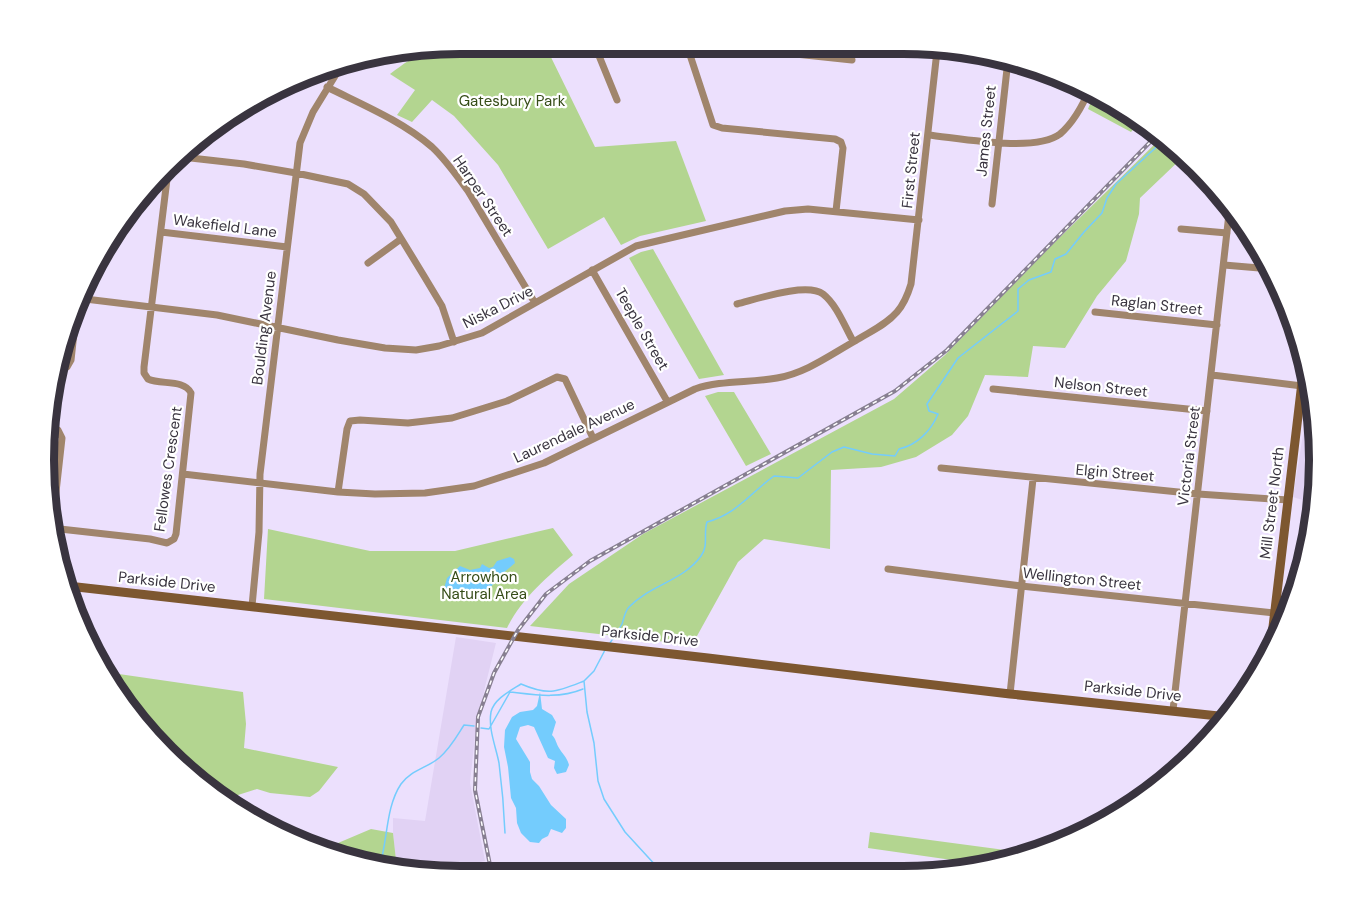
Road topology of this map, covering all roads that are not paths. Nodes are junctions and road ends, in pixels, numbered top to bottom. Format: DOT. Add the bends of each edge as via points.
graph roads {
  1 [pos="598,54"];
  2 [pos="690,54"];
  3 [pos="814,54"];
  4 [pos="937,56"];
  5 [pos="852,60"];
  6 [pos="1007,68"];
  7 [pos="336,74"];
  8 [pos="327,87"];
  9 [pos="1087,98"];
  10 [pos="616,100"];
  11 [pos="928,135"];
  12 [pos="998,142"];
  13 [pos="189,158"];
  14 [pos="296,173"];
  15 [pos="167,179"];
  16 [pos="992,204"];
  17 [pos="836,210"];
  18 [pos="1229,218"];
  19 [pos="919,220"];
  20 [pos="1181,229"];
  21 [pos="160,232"];
  22 [pos="1227,233"];
  23 [pos="401,239"];
  24 [pos="287,247"];
  25 [pos="368,263"];
  26 [pos="1224,265"];
  27 [pos="1261,268"];
  28 [pos="592,270"];
  29 [pos="908,292"];
  30 [pos="88,298"];
  31 [pos="535,303"];
  32 [pos="737,304"];
  33 [pos="152,306"];
  34 [pos="1095,312"];
  35 [pos="1217,326"];
  36 [pos="278,327"];
  37 [pos="73,339"];
  38 [pos="853,341"];
  39 [pos="454,342"];
  40 [pos="65,367"];
  41 [pos="1212,375"];
  42 [pos="1302,386"];
  43 [pos="993,389"];
  44 [pos="667,401"];
  45 [pos="1207,411"];
  46 [pos="55,429"];
  47 [pos="593,438"];
  48 [pos="941,468"];
  49 [pos="183,474"];
  50 [pos="1033,478"];
  51 [pos="260,483"];
  52 [pos="55,492"];
  53 [pos="338,492"];
  54 [pos="1198,494"];
  55 [pos="1288,500"];
  56 [pos="60,529"];
  57 [pos="888,569"];
  58 [pos="1021,586"];
  59 [pos="75,587"];
  60 [pos="1186,604"];
  61 [pos="252,606"];
  62 [pos="1275,613"];
  63 [pos="1273,625"];
  64 [pos="1010,694"];
  65 [pos="1173,710"];
  66 [pos="1218,716"];
  1 -- 10 [label="street"];
  2 -- 17 [label="street" via="717,128 841,142"];
  3 -- 5 [label="street"];
  4 -- 11 [label="street, First Street"];
  6 -- 12 [label="street, James Street"];
  7 -- 8 [label="street, Boulding Avenue"];
  8 -- 14 [label="street, Boulding Avenue" via="302,136"];
  8 -- 31 [label="street, Harper Street" via="400,125 433,148 468,191"];
  9 -- 12 [label="street" via="1071,123 1058,135 1032,143"];
  11 -- 12 [label="street"];
  11 -- 19 [label="street, First Street"];
  12 -- 16 [label="street, James Street"];
  13 -- 14 [label="street"];
  14 -- 23 [label="street" via="356,189 386,215"];
  14 -- 24 [label="street, Boulding Avenue"];
  15 -- 21 [label="street, Fellowes Crescent"];
  17 -- 19 [label="street, Niska Drive"];
  17 -- 28 [label="street, Niska Drive" via="785,211 650,241"];
  18 -- 22 [label="street, Victoria Street"];
  19 -- 29 [label="street, First Street"];
  20 -- 22 [label="street"];
  21 -- 24 [label="street, Wakefield Lane"];
  21 -- 33 [label="street, Fellowes Crescent"];
  22 -- 26 [label="street, Victoria Street"];
  23 -- 25 [label="street"];
  23 -- 39 [label="street" via="442,306"];
  24 -- 36 [label="street, Boulding Avenue"];
  26 -- 27 [label="street"];
  26 -- 35 [label="street, Victoria Street"];
  28 -- 31 [label="street, Niska Drive"];
  28 -- 44 [label="street, Teeple Street"];
  29 -- 38 [label="street, Laurendale Avenue" via="892,317"];
  30 -- 33 [label="street, Niska Drive"];
  31 -- 39 [label="street, Niska Drive" via="482,333"];
  32 -- 38 [label="street" via="815,290 831,302"];
  33 -- 36 [label="street, Niska Drive"];
  33 -- 49 [label="street, Fellowes Crescent" via="146,376 152,381 187,386 192,393"];
  34 -- 35 [label="street, Raglan Street"];
  35 -- 41 [label="street, Victoria Street"];
  36 -- 39 [label="street, Niska Drive" via="385,348 416,350"];
  36 -- 51 [label="street, Boulding Avenue"];
  37 -- 40 [label="street" via="71,360"];
  38 -- 44 [label="street, Laurendale Avenue" via="788,376 710,384"];
  41 -- 42 [label="street"];
  41 -- 45 [label="street, Victoria Street"];
  42 -- 55 [label="main road, Mill Street North"];
  43 -- 45 [label="street, Nelson Street"];
  44 -- 47 [label="street, Laurendale Avenue"];
  45 -- 54 [label="street, Victoria Street"];
  46 -- 52 [label="street" via="62,438"];
  47 -- 53 [label="street, Laurendale Avenue" via="544,463 474,486 425,493"];
  47 -- 53 [label="street" via="565,379 557,377 507,401 452,418 408,423 350,421"];
  48 -- 50 [label="street, Elgin Street"];
  49 -- 51 [label="street, Laurendale Avenue"];
  49 -- 56 [label="street, Fellowes Crescent" via="176,534 167,543"];
  50 -- 54 [label="street, Elgin Street"];
  50 -- 58 [label="street"];
  51 -- 53 [label="street, Laurendale Avenue"];
  51 -- 61 [label="street, Boulding Avenue"];
  54 -- 55 [label="street, Elgin Street"];
  54 -- 60 [label="street, Victoria Street"];
  55 -- 62 [label="main road, Mill Street North"];
  57 -- 58 [label="street, Wellington Street"];
  58 -- 60 [label="street, Wellington Street"];
  58 -- 64 [label="street"];
  59 -- 61 [label="main road, Parkside Drive"];
  60 -- 62 [label="street, Wellington Street"];
  60 -- 65 [label="street, Victoria Street"];
  61 -- 64 [label="main road, Parkside Drive"];
  62 -- 63 [label="main road, Mill Street North"];
  64 -- 65 [label="main road, Parkside Drive"];
  65 -- 66 [label="main road, Parkside Drive"];
}
